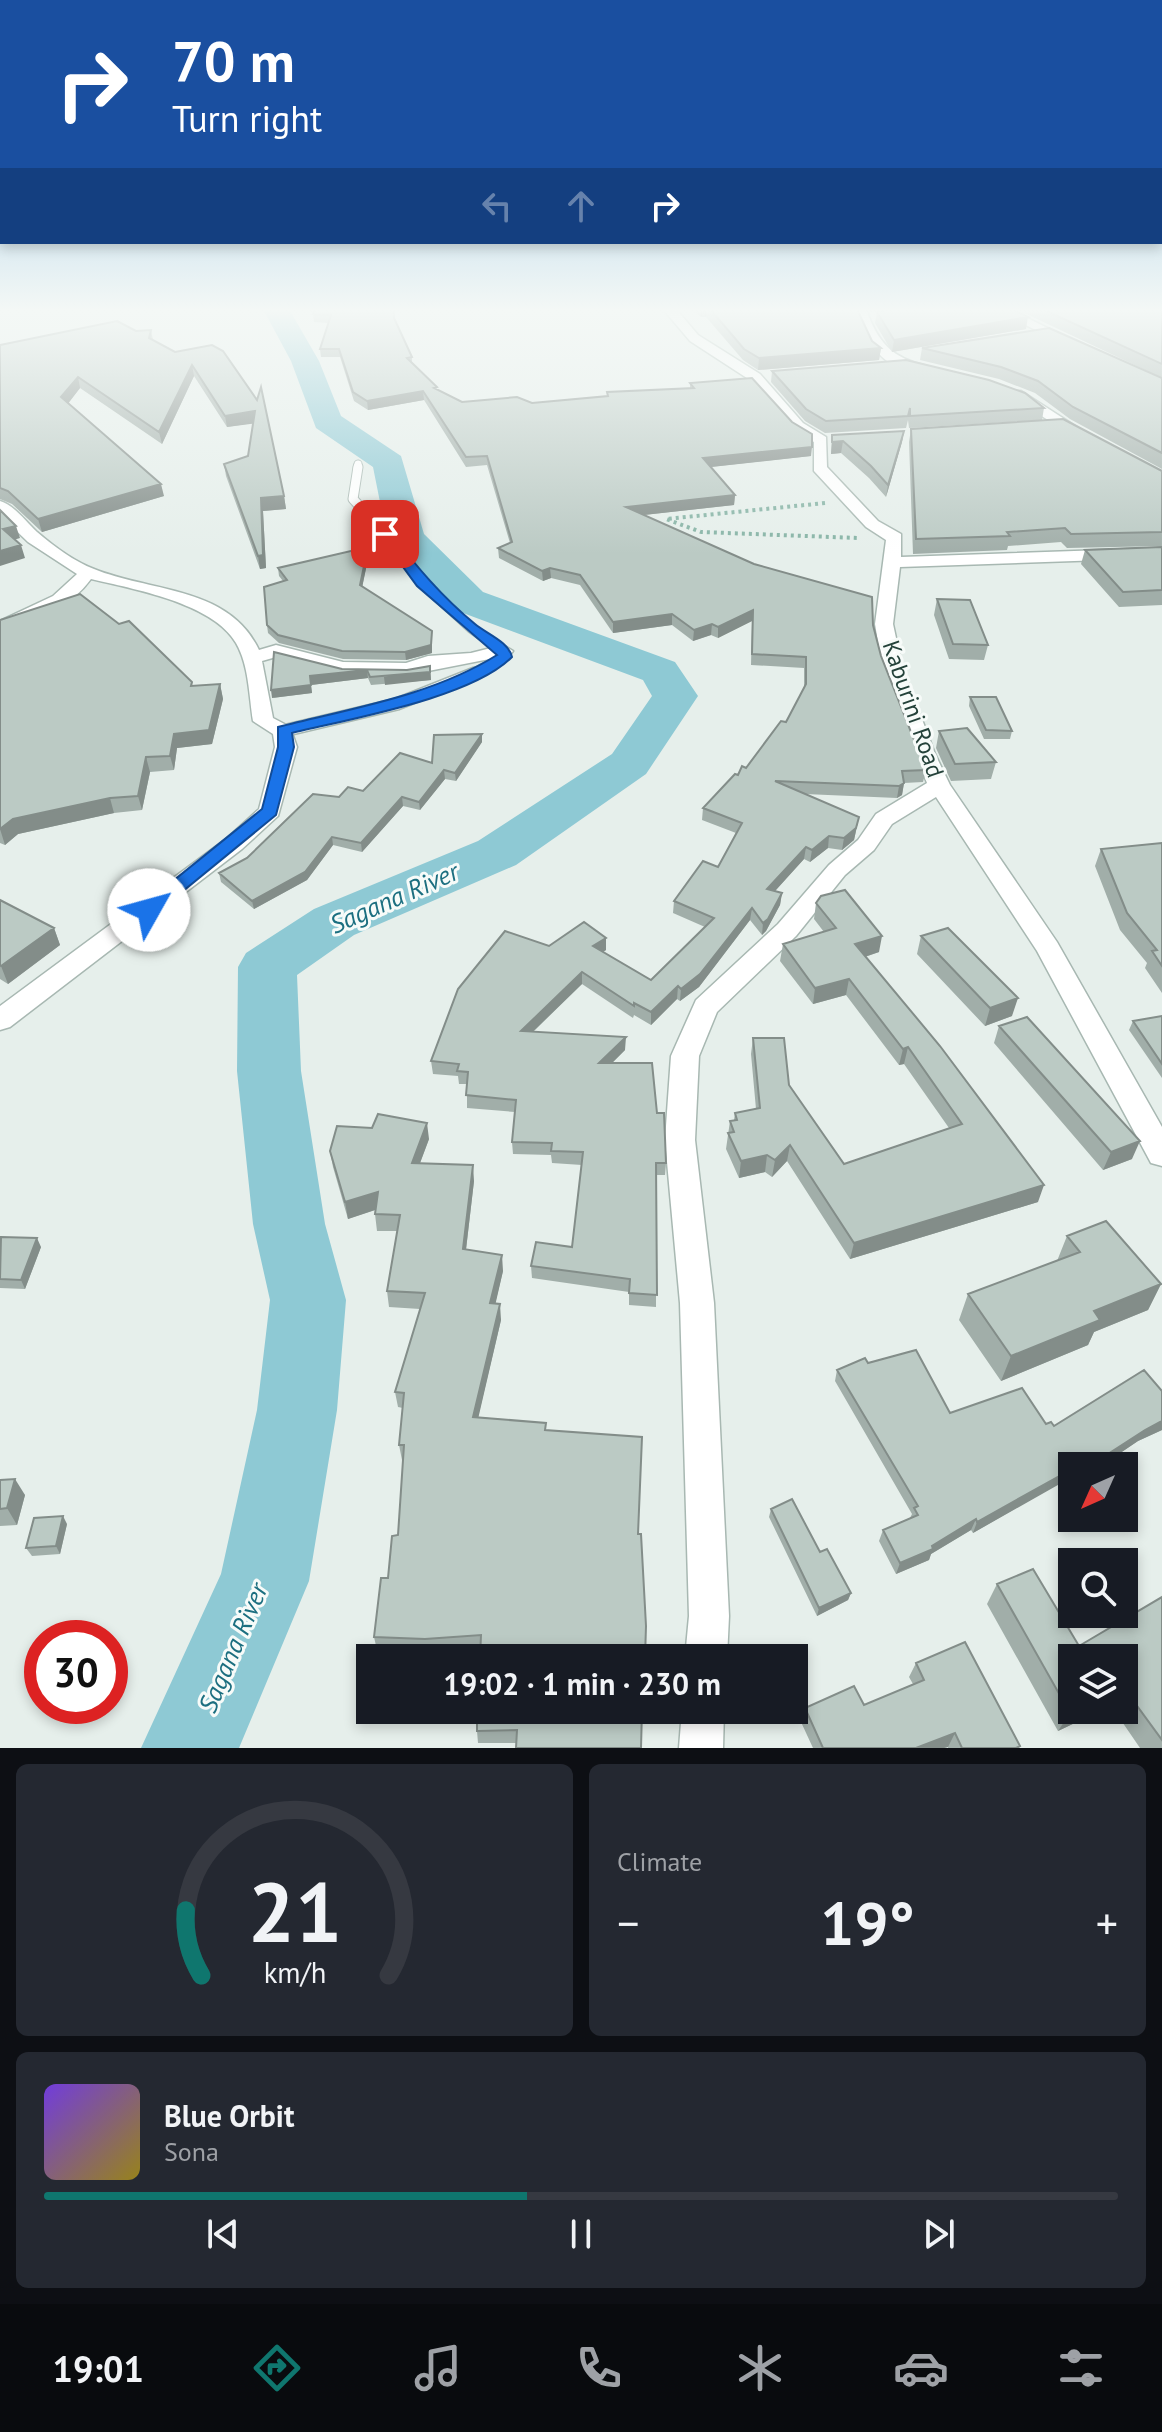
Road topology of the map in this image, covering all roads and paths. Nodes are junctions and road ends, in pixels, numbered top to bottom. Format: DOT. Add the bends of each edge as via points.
graph roads {
  1 [pos="772,391"];
  2 [pos="1007,391"];
  3 [pos="1063,425"];
  4 [pos="1033,427"];
  5 [pos="1089,438"];
  6 [pos="358,464"];
  7 [pos="849,501"];
  8 [pos="0,506"];
  9 [pos="895,538"];
  10 [pos="1162,553"];
  11 [pos="891,562"];
  12 [pos="87,573"];
  13 [pos="0,627"];
  14 [pos="503,651"];
  15 [pos="251,658"];
  16 [pos="283,731"];
  17 [pos="939,785"];
  18 [pos="0,1020"];
  19 [pos="1162,1154"];
  20 [pos="707,1644"];
  21 [pos="702,1724"];
  22 [pos="701,1748"];
  1 -- 7 [label="street" via="798,426 828,440 819,468"];
  2 -- 3 [label="street" via="1029,399"];
  3 -- 4 [label="street"];
  3 -- 5 [label="street"];
  6 -- 14 [label="lane" via="353,499 402,552 422,583"];
  7 -- 9 [label="street"];
  7 -- 9 [label="path" via="666,519 701,532"];
  8 -- 12 [label="street" via="34,538"];
  9 -- 11 [label="street, Kaburini Road"];
  10 -- 11 [label="street"];
  11 -- 17 [label="street, Kaburini Road" via="884,624 892,666"];
  12 -- 13 [label="street" via="81,583 38,611"];
  12 -- 15 [label="street" via="161,592 215,614 245,639"];
  14 -- 15 [label="street" via="408,669 343,668 276,651"];
  14 -- 16 [label="lane" via="504,657 470,678"];
  15 -- 16 [label="street" via="263,721"];
  16 -- 18 [label="street" via="286,747 270,811"];
  17 -- 19 [label="street, Kaburini Road" via="1048,948"];
  17 -- 20 [label="street" via="884,819 787,930 706,1007 685,1056 680,1140 697,1303"];
  21 -- 22 [label="street"];
}
